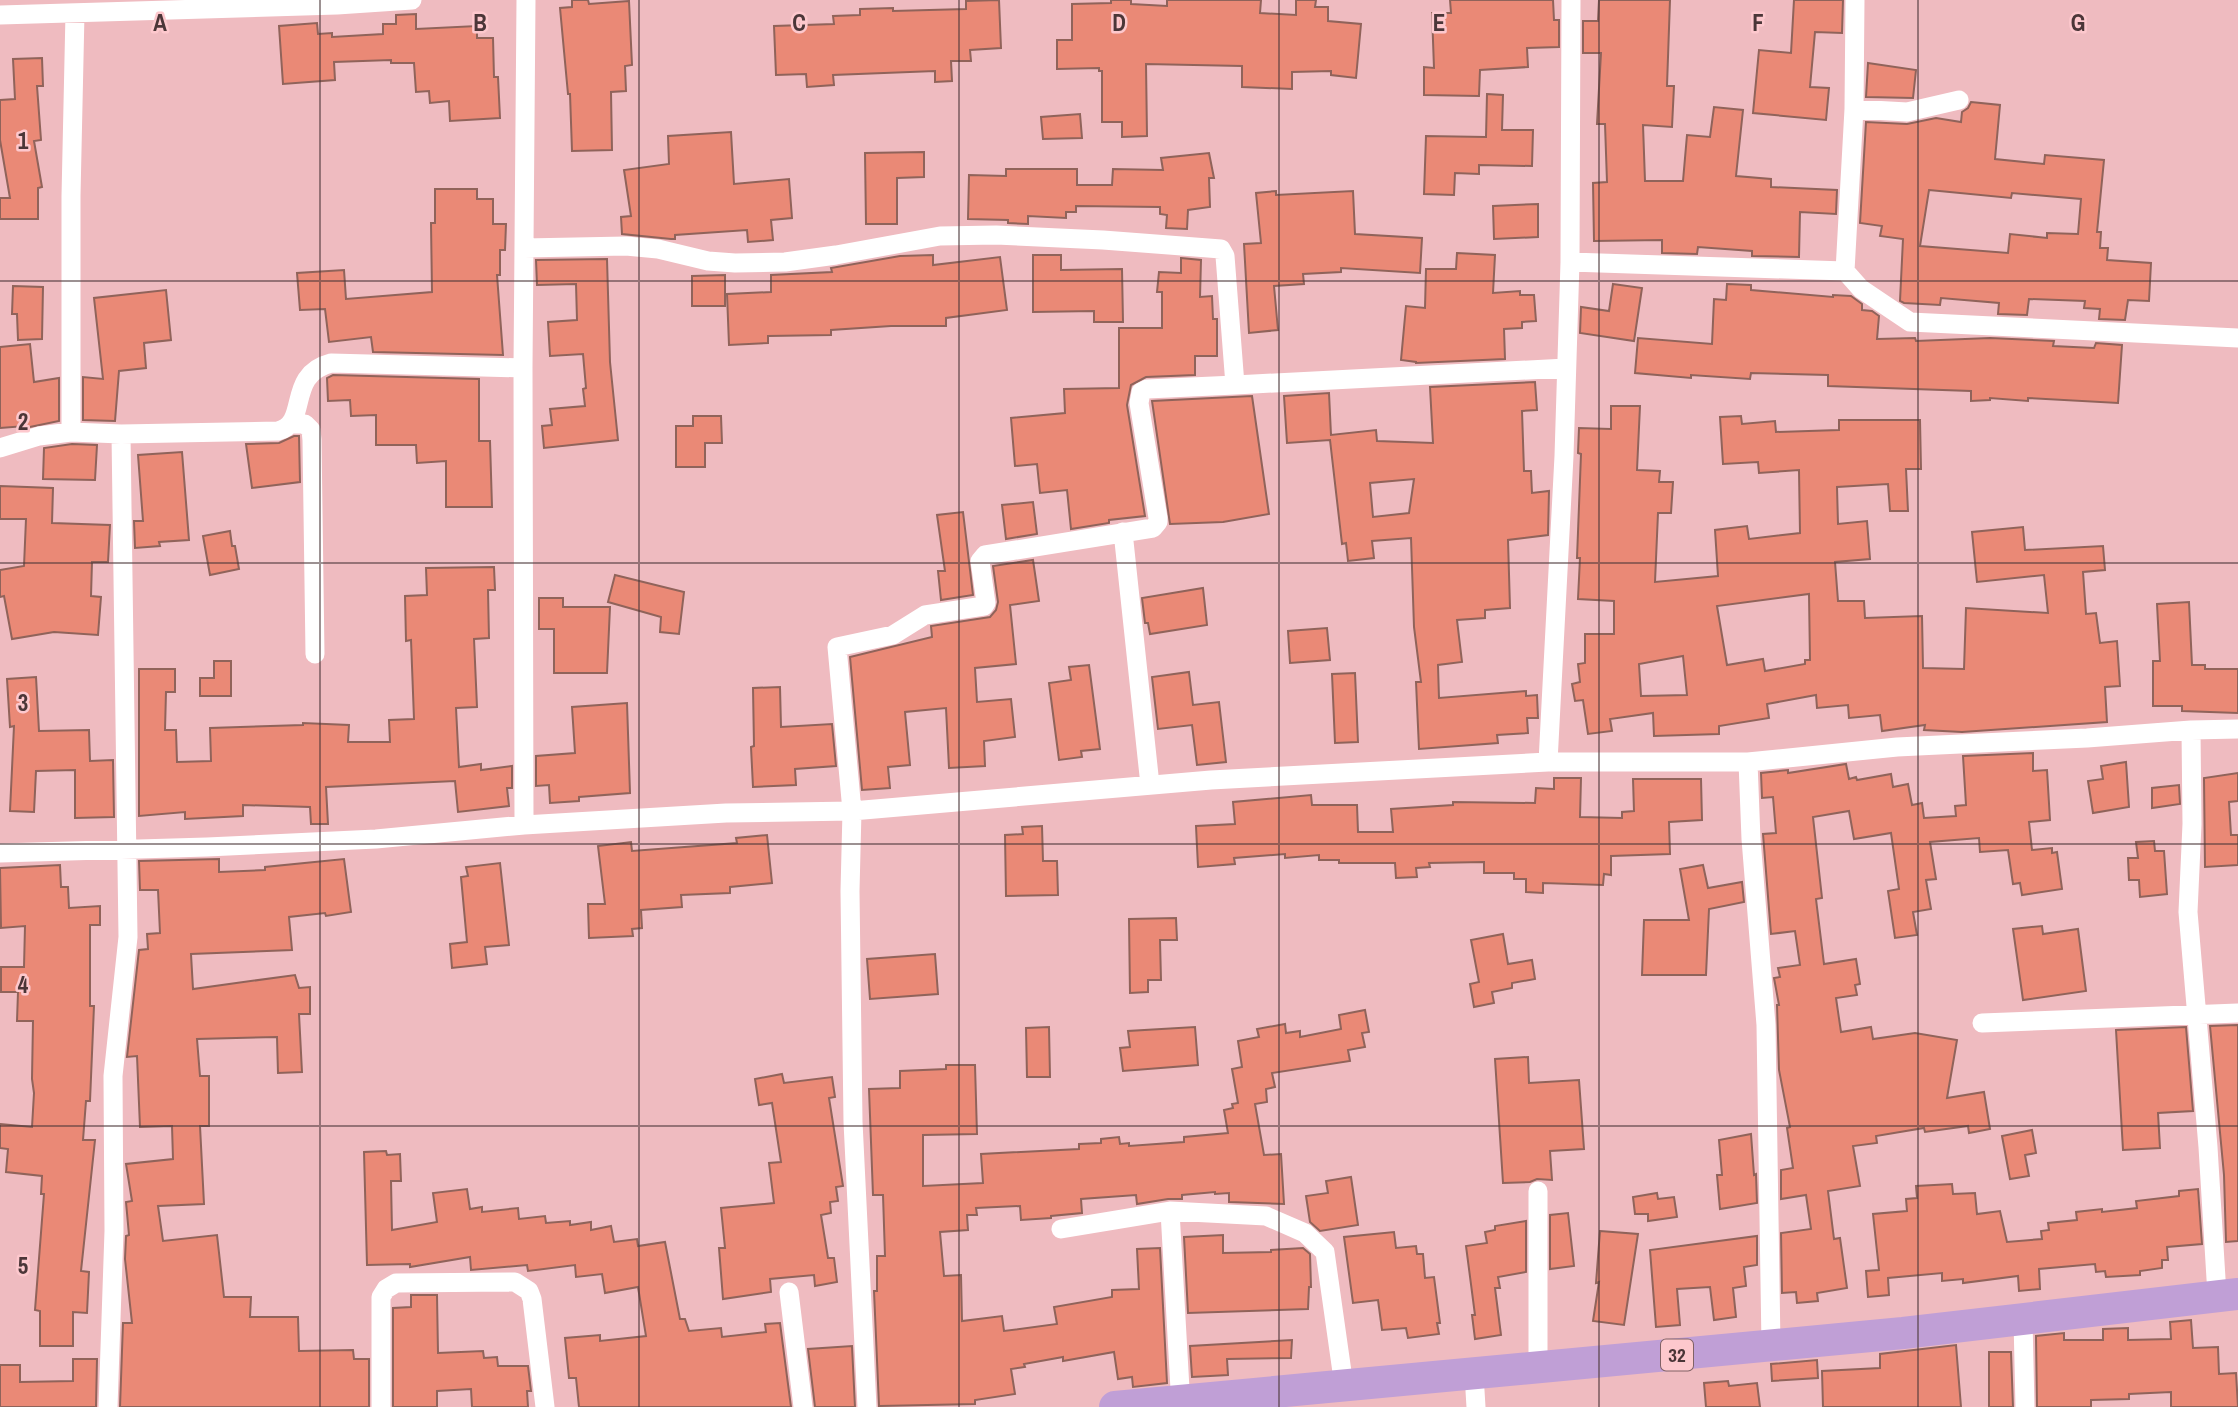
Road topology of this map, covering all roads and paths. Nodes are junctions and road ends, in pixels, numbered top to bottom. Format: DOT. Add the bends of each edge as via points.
graph roads {
  1 [pos="412,0"];
  2 [pos="526,0"];
  3 [pos="1571,0"];
  4 [pos="1855,0"];
  5 [pos="71,9"];
  6 [pos="0,15"];
  7 [pos="1959,100"];
  8 [pos="1854,109"];
  9 [pos="524,248"];
  10 [pos="1570,262"];
  11 [pos="1845,271"];
  12 [pos="2238,338"];
  13 [pos="523,368"];
  14 [pos="1566,368"];
  15 [pos="1235,385"];
  16 [pos="291,424"];
  17 [pos="71,432"];
  18 [pos="121,434"];
  19 [pos="0,448"];
  20 [pos="1123,532"];
  21 [pos="315,654"];
  22 [pos="2238,729"];
  23 [pos="2191,730"];
  24 [pos="1548,762"];
  25 [pos="1748,762"];
  26 [pos="1150,785"];
  27 [pos="852,811"];
  28 [pos="524,825"];
  29 [pos="126,849"];
  30 [pos="0,853"];
  31 [pos="2238,1013"];
  32 [pos="2196,1014"];
  33 [pos="1982,1023"];
  34 [pos="1538,1191"];
  35 [pos="1170,1211"];
  36 [pos="1061,1229"];
  37 [pos="789,1292"];
  38 [pos="2228,1294"];
  39 [pos="2023,1320"];
  40 [pos="1771,1346"];
  41 [pos="1538,1367"];
  42 [pos="1474,1374"];
  43 [pos="1344,1386"];
  44 [pos="1182,1403"];
  45 [pos="108,1407"];
  46 [pos="381,1407"];
  47 [pos="545,1407"];
  48 [pos="803,1407"];
  49 [pos="867,1407"];
  50 [pos="1115,1407"];
  51 [pos="1476,1407"];
  52 [pos="2025,1407"];
  1 -- 5 [label="street"];
  2 -- 9 [label="street"];
  3 -- 10 [label="street"];
  4 -- 8 [label="street"];
  5 -- 6 [label="street"];
  5 -- 17 [label="street"];
  7 -- 8 [label="street" via="1907,112"];
  8 -- 11 [label="street"];
  9 -- 13 [label="street"];
  9 -- 15 [label="street" via="626,246 735,263 823,257 940,236 996,235 1221,249"];
  10 -- 11 [label="street"];
  10 -- 14 [label="street"];
  11 -- 12 [label="street" via="1869,295 1910,322"];
  13 -- 16 [label="street" via="331,363 307,378"];
  13 -- 28 [label="street"];
  14 -- 15 [label="street"];
  14 -- 24 [label="street"];
  15 -- 20 [label="street" via="1141,391 1139,403 1158,522 1153,528"];
  16 -- 18 [label="street" via="278,431"];
  16 -- 21 [label="street" via="305,424 311,430"];
  17 -- 18 [label="street"];
  17 -- 19 [label="street"];
  18 -- 29 [label="street"];
  20 -- 26 [label="street"];
  20 -- 27 [label="street" via="985,555 980,561 984,606 936,612 893,635 837,647"];
  22 -- 23 [label="street"];
  23 -- 25 [label="street" via="1897,747"];
  23 -- 32 [label="street" via="2188,912"];
  24 -- 25 [label="street"];
  24 -- 26 [label="street"];
  25 -- 40 [label="street" via="1766,1025"];
  26 -- 27 [label="street"];
  27 -- 28 [label="street"];
  27 -- 49 [label="street" via="853,1122"];
  28 -- 29 [label="street" via="376,839"];
  29 -- 30 [label="street"];
  29 -- 45 [label="street" via="128,937 113,1076"];
  31 -- 32 [label="street"];
  32 -- 33 [label="street"];
  32 -- 38 [label="street"];
  34 -- 41 [label="street"];
  35 -- 36 [label="street"];
  35 -- 43 [label="street" via="1266,1216 1305,1233 1325,1252"];
  35 -- 44 [label="street"];
  37 -- 48 [label="street"];
  38 -- 39 [label="highway, 32"];
  39 -- 40 [label="highway, 32"];
  39 -- 52 [label="street"];
  40 -- 41 [label="highway, 32"];
  41 -- 42 [label="highway, 32"];
  42 -- 43 [label="highway, 32"];
  42 -- 51 [label="street"];
  43 -- 44 [label="highway, 32"];
  44 -- 50 [label="highway, 32"];
  46 -- 47 [label="street" via="382,1297 386,1289 396,1283 515,1282 532,1299"];
}
